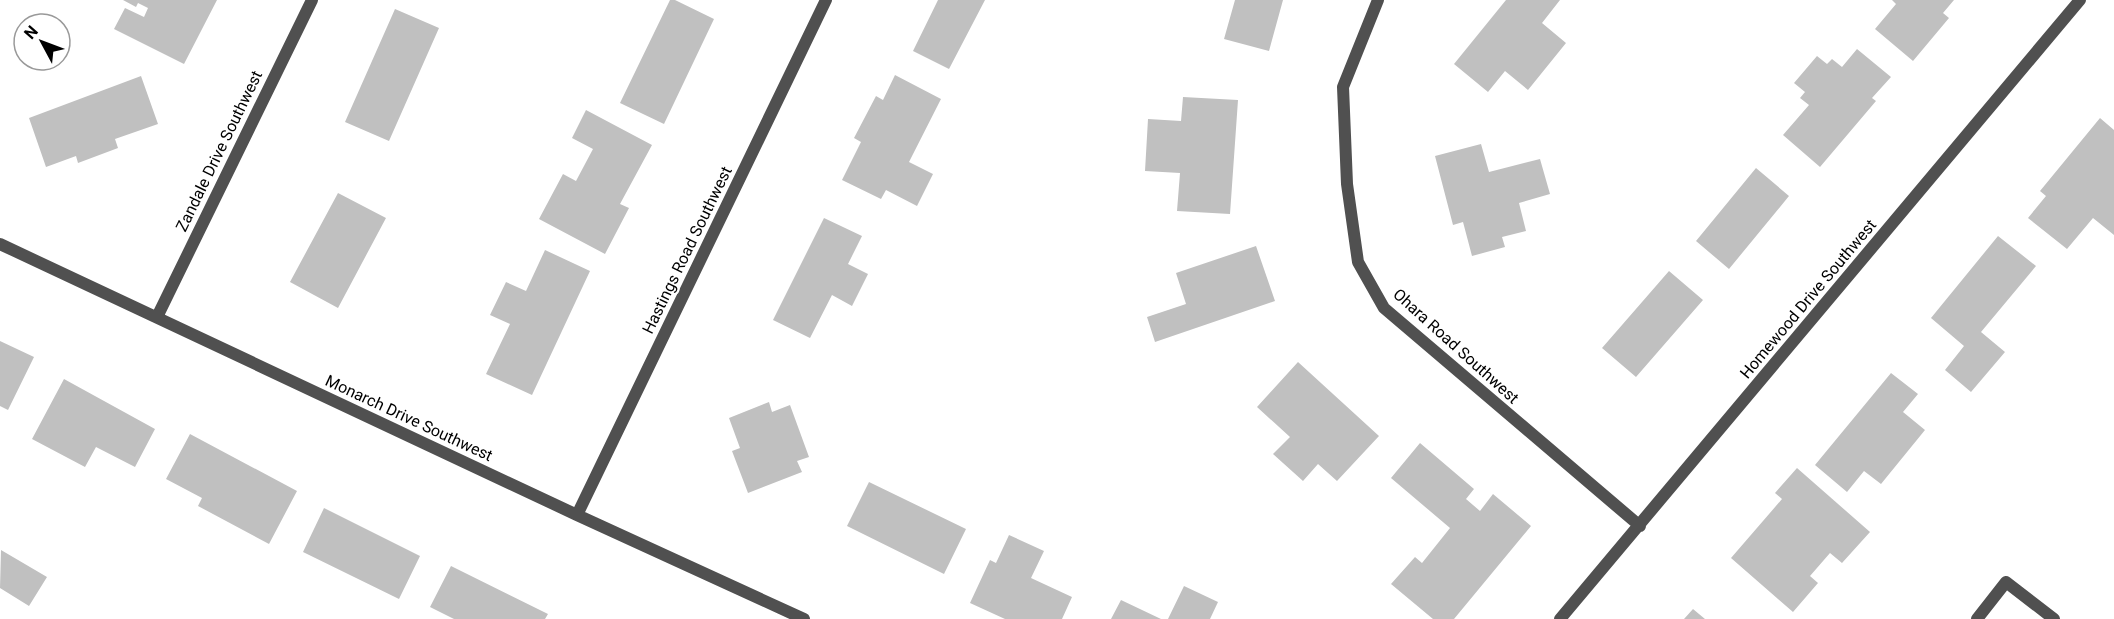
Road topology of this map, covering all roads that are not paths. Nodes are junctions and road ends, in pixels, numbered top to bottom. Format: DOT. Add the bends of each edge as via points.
graph roads {
  1 [pos="312,0"];
  2 [pos="825,0"];
  3 [pos="1378,0"];
  4 [pos="2080,0"];
  5 [pos="0,244"];
  6 [pos="157,317"];
  7 [pos="577,515"];
  8 [pos="1640,526"];
  9 [pos="804,619"];
  10 [pos="1560,619"];
  11 [pos="1977,619"];
  12 [pos="2055,619"];
  1 -- 6 [label="street, Zandale Drive Southwest"];
  2 -- 7 [label="street, Hastings Road Southwest"];
  3 -- 8 [label="street, Ohara Road Southwest" via="1343,87 1347,184 1358,262 1384,308"];
  4 -- 8 [label="street, Homewood Drive Southwest"];
  5 -- 6 [label="street, Monarch Drive Southwest"];
  6 -- 7 [label="street, Monarch Drive Southwest"];
  7 -- 9 [label="street, Monarch Drive Southwest"];
  8 -- 10 [label="street, Homewood Drive Southwest"];
  11 -- 12 [label="street" via="2006,582"];
}
